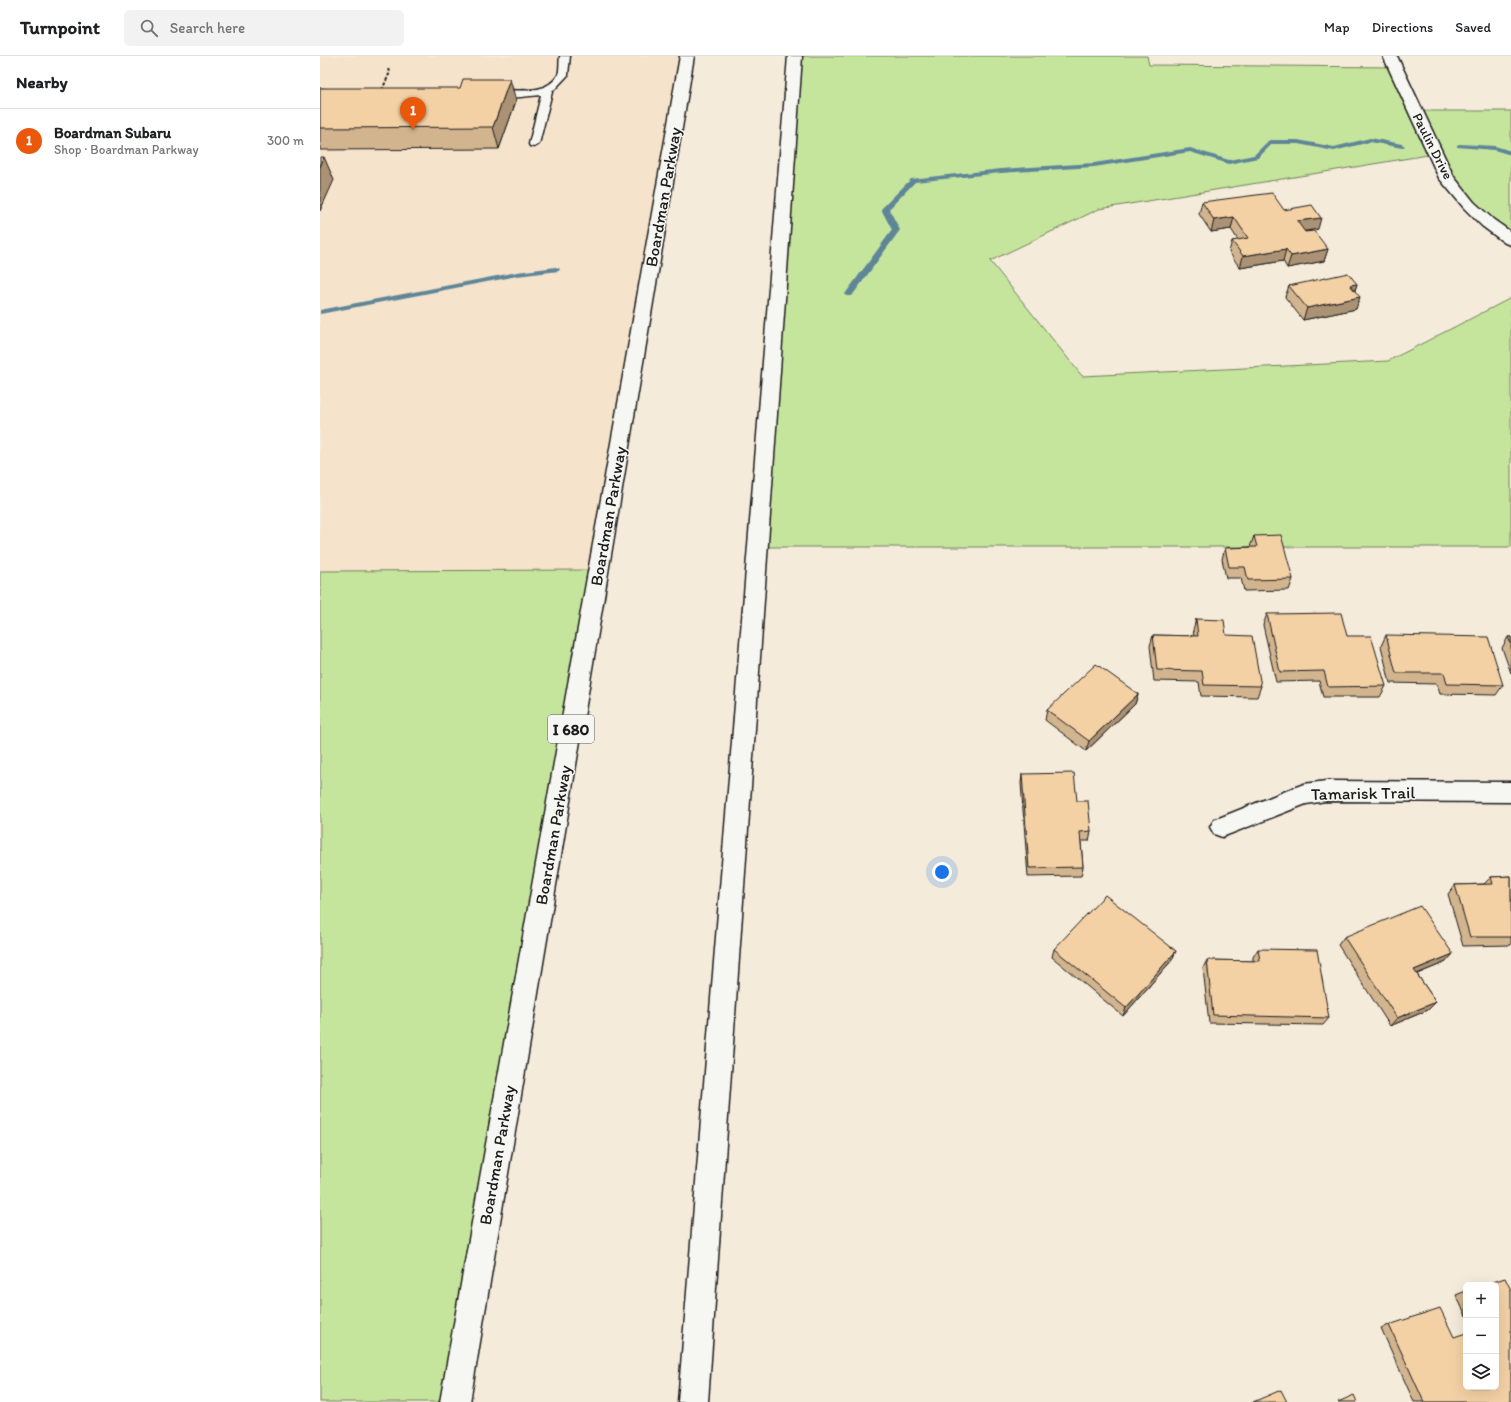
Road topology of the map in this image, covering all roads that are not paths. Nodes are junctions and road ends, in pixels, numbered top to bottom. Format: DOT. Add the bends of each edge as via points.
graph roads {
  1 [pos="565,56"];
  2 [pos="687,56"];
  3 [pos="795,56"];
  4 [pos="1390,56"];
  5 [pos="547,91"];
  6 [pos="483,93"];
  7 [pos="534,144"];
  8 [pos="1511,240"];
  9 [pos="1511,792"];
  10 [pos="1222,827"];
  11 [pos="455,1402"];
  12 [pos="693,1402"];
  1 -- 5 [label="lane" via="563,75"];
  2 -- 11 [label="main road, Boardman Parkway / I 680"];
  3 -- 12 [label="main road"];
  4 -- 8 [label="main road, Paulin Drive" via="1447,178 1469,205"];
  5 -- 6 [label="lane" via="520,94"];
  5 -- 7 [label="lane"];
  9 -- 10 [label="main road, Tamarisk Trail" via="1326,791 1304,794"];
}
